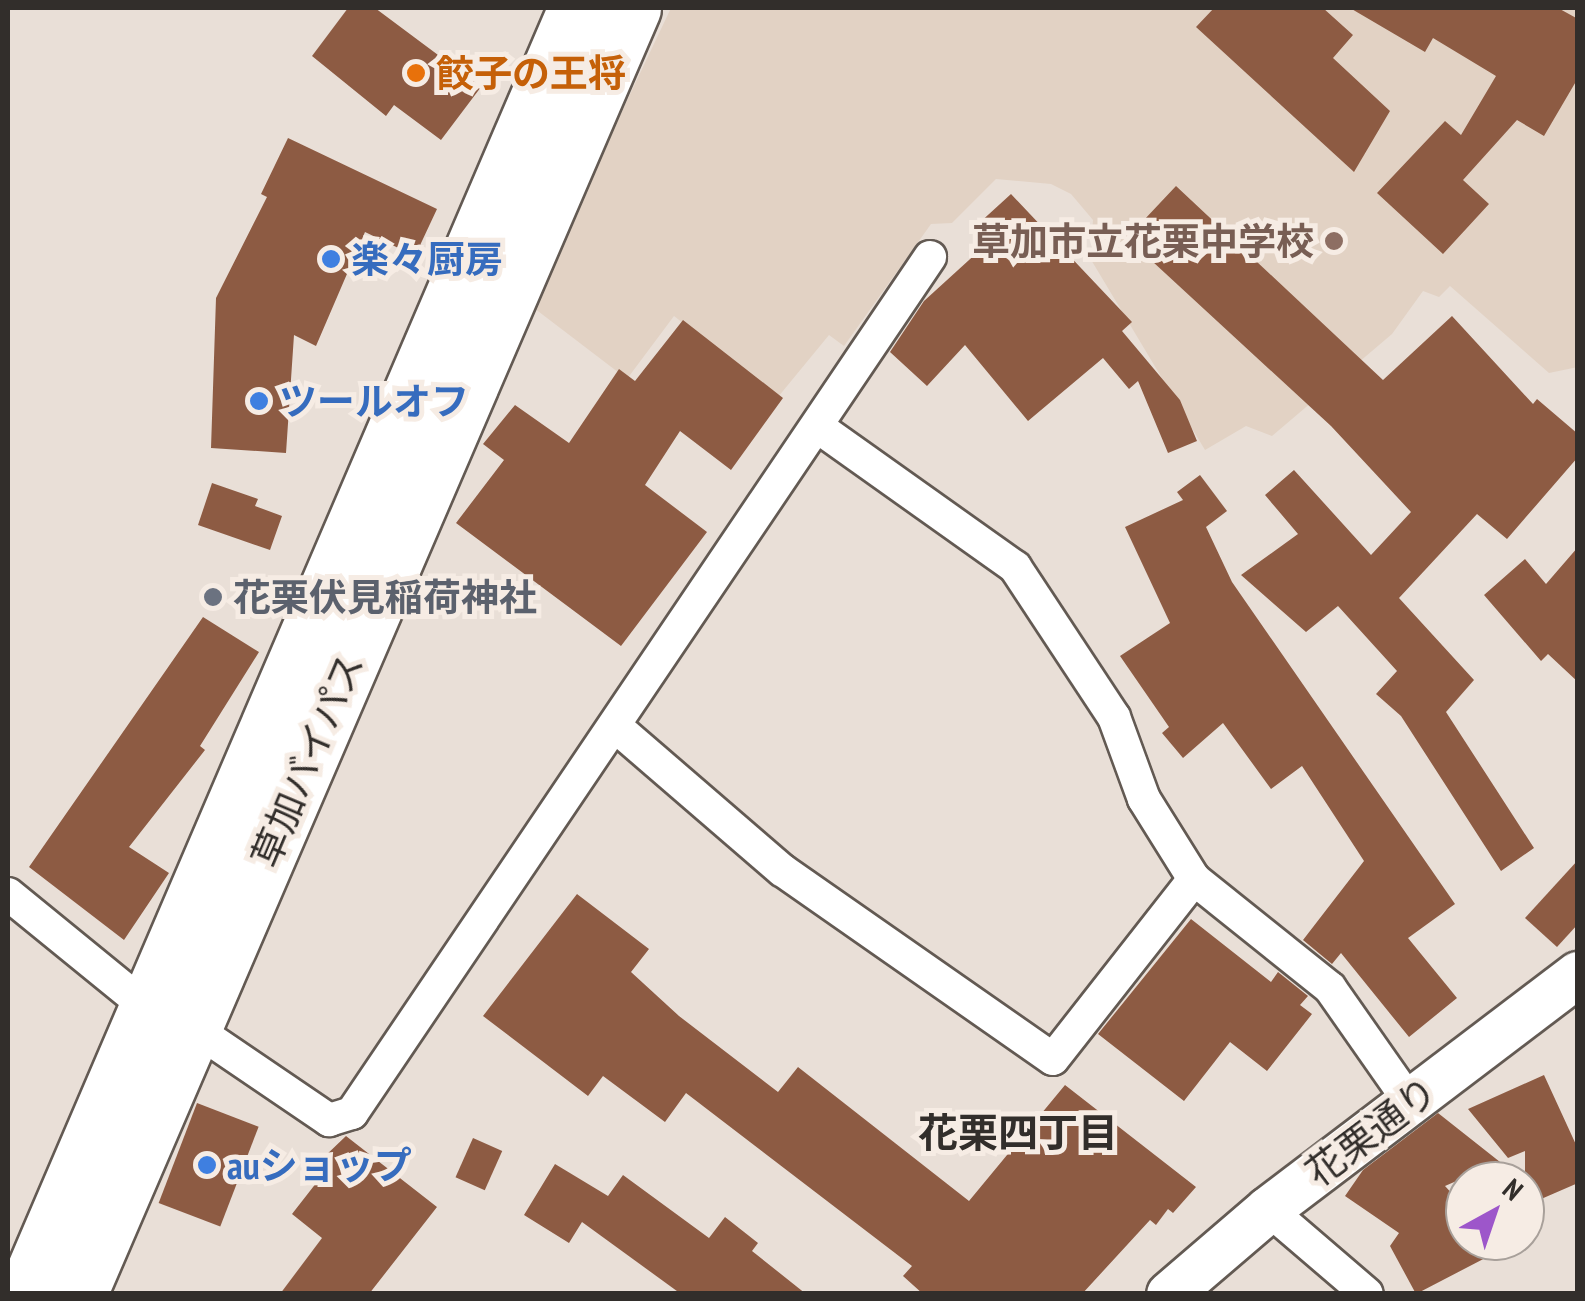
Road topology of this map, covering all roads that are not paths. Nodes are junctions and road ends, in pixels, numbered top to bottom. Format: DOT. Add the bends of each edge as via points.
graph roads {
  1 [pos="576,8"];
  2 [pos="632,8"];
  3 [pos="930,257"];
  4 [pos="818,427"];
  5 [pos="615,726"];
  6 [pos="1194,878"];
  7 [pos="8,894"];
  8 [pos="1578,974"];
  9 [pos="171,1018"];
  10 [pos="1409,1101"];
  11 [pos="1268,1209"];
  12 [pos="24,1294"];
  13 [pos="79,1294"];
  14 [pos="1169,1294"];
  15 [pos="1367,1294"];
  1 -- 9 [label="highway, 草加バイパス"];
  2 -- 9 [label="highway, 草加バイパス"];
  3 -- 4 [label="street"];
  4 -- 5 [label="street"];
  4 -- 6 [label="street" via="1015,567 1114,717 1144,800"];
  5 -- 6 [label="street" via="782,870 1053,1059"];
  5 -- 9 [label="street" via="352,1114 329,1120"];
  6 -- 10 [label="street" via="1330,988"];
  7 -- 9 [label="street"];
  8 -- 10 [label="street, 花栗通り"];
  9 -- 12 [label="highway, 草加バイパス"];
  9 -- 13 [label="highway, 草加バイパス"];
  10 -- 11 [label="street, 花栗通り"];
  11 -- 14 [label="street, 花栗通り"];
  11 -- 15 [label="street"];
}
